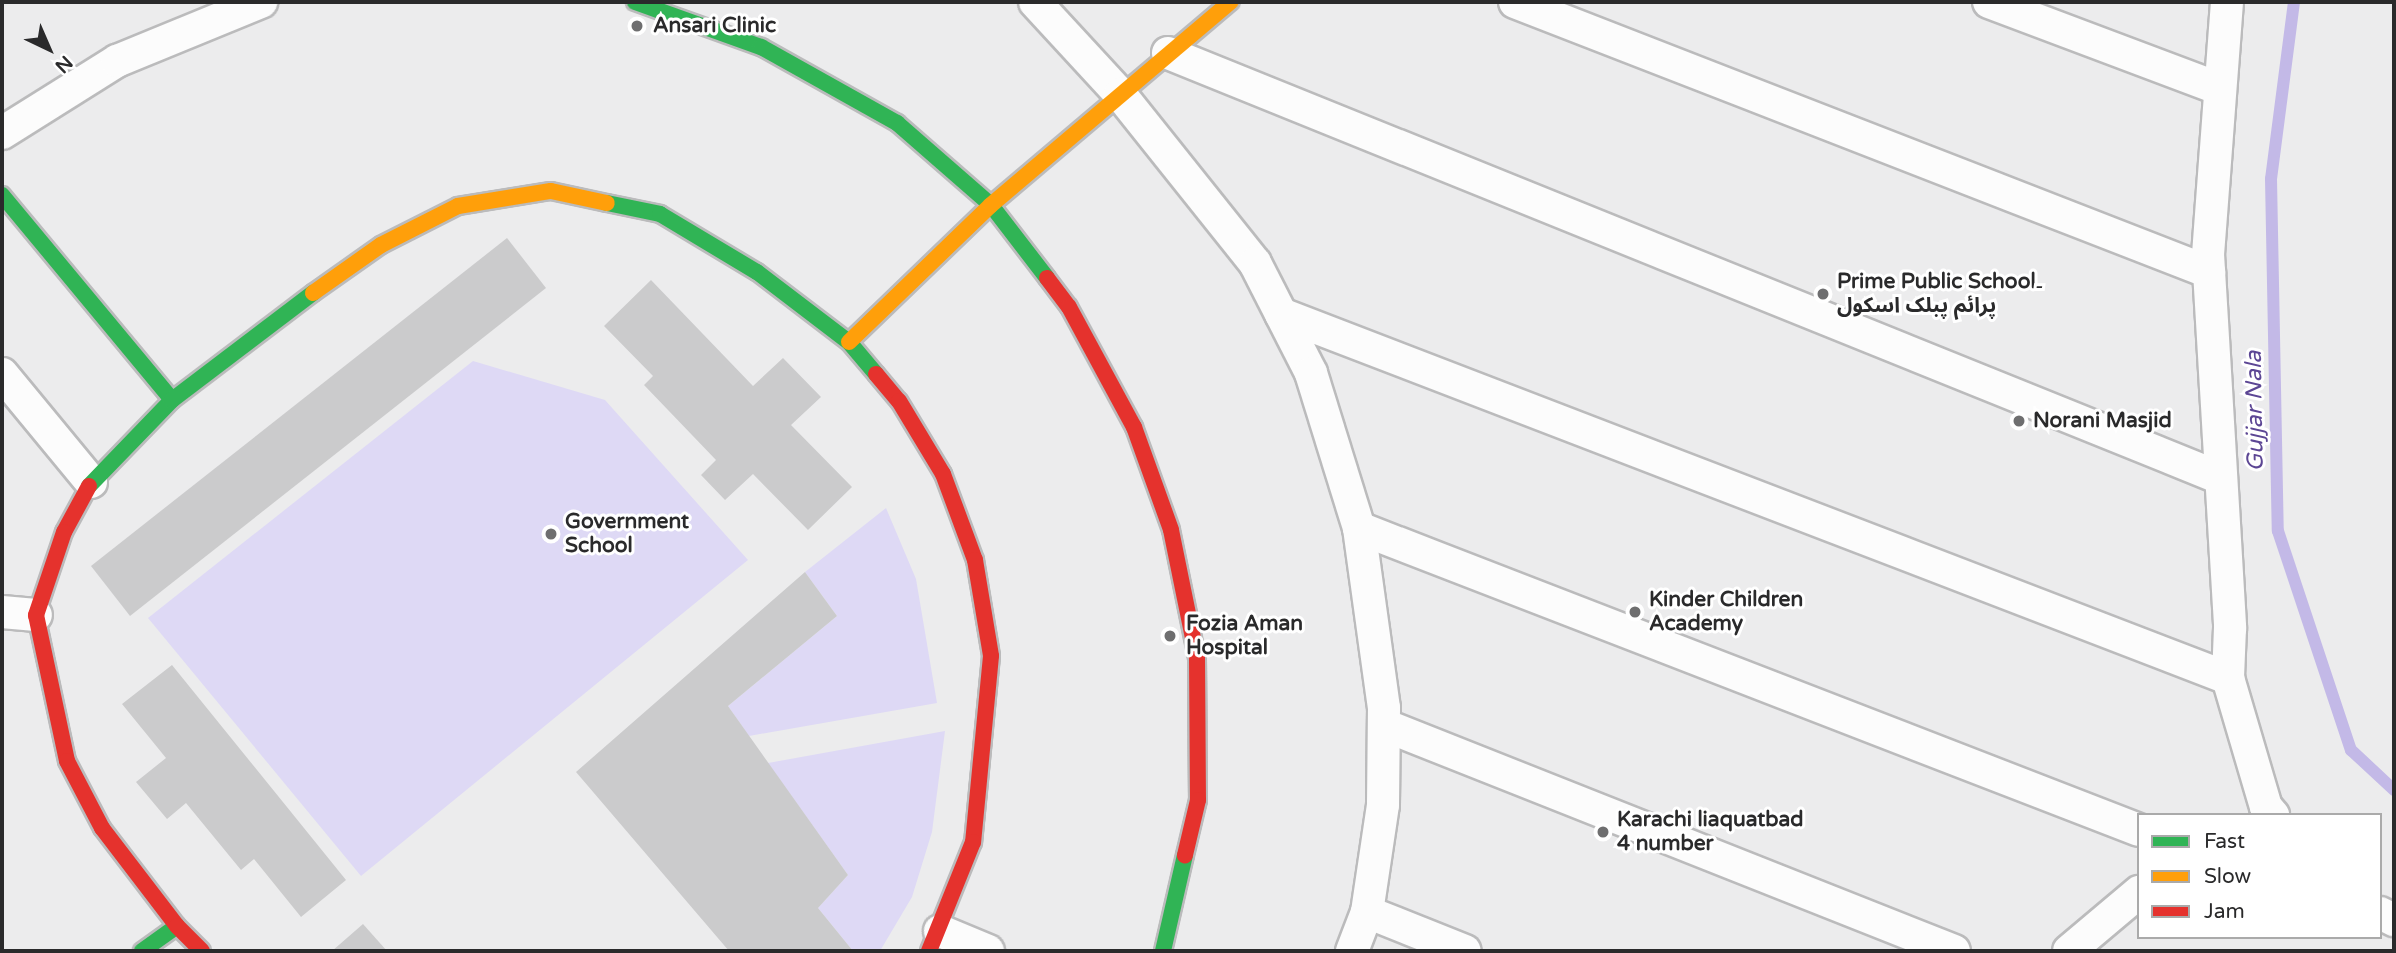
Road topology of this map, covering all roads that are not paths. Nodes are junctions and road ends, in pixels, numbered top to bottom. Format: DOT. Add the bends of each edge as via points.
graph roads {
  1 [pos="261,2"];
  2 [pos="635,2"];
  3 [pos="1035,2"];
  4 [pos="1230,2"];
  5 [pos="1516,2"];
  6 [pos="1989,2"];
  7 [pos="2227,2"];
  8 [pos="1168,53"];
  9 [pos="2218,88"];
  10 [pos="1120,94"];
  11 [pos="2,133"];
  12 [pos="2,195"];
  13 [pos="991,205"];
  14 [pos="2209,272"];
  15 [pos="1281,314"];
  16 [pos="849,342"];
  17 [pos="2,374"];
  18 [pos="172,400"];
  19 [pos="2218,477"];
  20 [pos="91,482"];
  21 [pos="1359,528"];
  22 [pos="2,612"];
  23 [pos="36,615"];
  24 [pos="2228,678"];
  25 [pos="1384,725"];
  26 [pos="2271,813"];
  27 [pos="2137,829"];
  28 [pos="2137,894"];
  29 [pos="1367,912"];
  30 [pos="177,926"];
  31 [pos="934,941"];
  32 [pos="142,951"];
  33 [pos="202,951"];
  34 [pos="988,951"];
  35 [pos="1163,951"];
  36 [pos="1352,951"];
  37 [pos="1465,951"];
  38 [pos="1954,951"];
  39 [pos="2068,951"];
  1 -- 11 [label="street" via="117,61"];
  2 -- 13 [label="street" via="761,47 897,122"];
  3 -- 10 [label="street"];
  4 -- 8 [label="street"];
  5 -- 14 [label="street"];
  6 -- 9 [label="street"];
  7 -- 9 [label="street"];
  8 -- 10 [label="street"];
  8 -- 19 [label="street"];
  9 -- 14 [label="street"];
  10 -- 13 [label="street"];
  10 -- 15 [label="street" via="1255,263"];
  12 -- 18 [label="street"];
  13 -- 16 [label="street"];
  13 -- 35 [label="street" via="1076,319 1134,427 1171,530 1197,658 1198,800"];
  14 -- 19 [label="street"];
  15 -- 21 [label="street" via="1311,373"];
  15 -- 24 [label="street"];
  16 -- 18 [label="street" via="757,272 660,214 551,191 458,205 381,245 249,337"];
  16 -- 31 [label="street" via="899,401 943,474 975,560 990,656 973,842"];
  17 -- 20 [label="street"];
  18 -- 20 [label="street"];
  19 -- 24 [label="street" via="2230,628"];
  20 -- 23 [label="street" via="64,532"];
  21 -- 25 [label="street"];
  21 -- 27 [label="street"];
  22 -- 23 [label="street"];
  23 -- 30 [label="street" via="67,761 102,828"];
  24 -- 26 [label="street"];
  25 -- 29 [label="street" via="1382,805"];
  25 -- 38 [label="street"];
  28 -- 39 [label="street"];
  29 -- 36 [label="street"];
  29 -- 37 [label="street"];
  30 -- 32 [label="street"];
  30 -- 33 [label="street"];
  31 -- 34 [label="street"];
}
